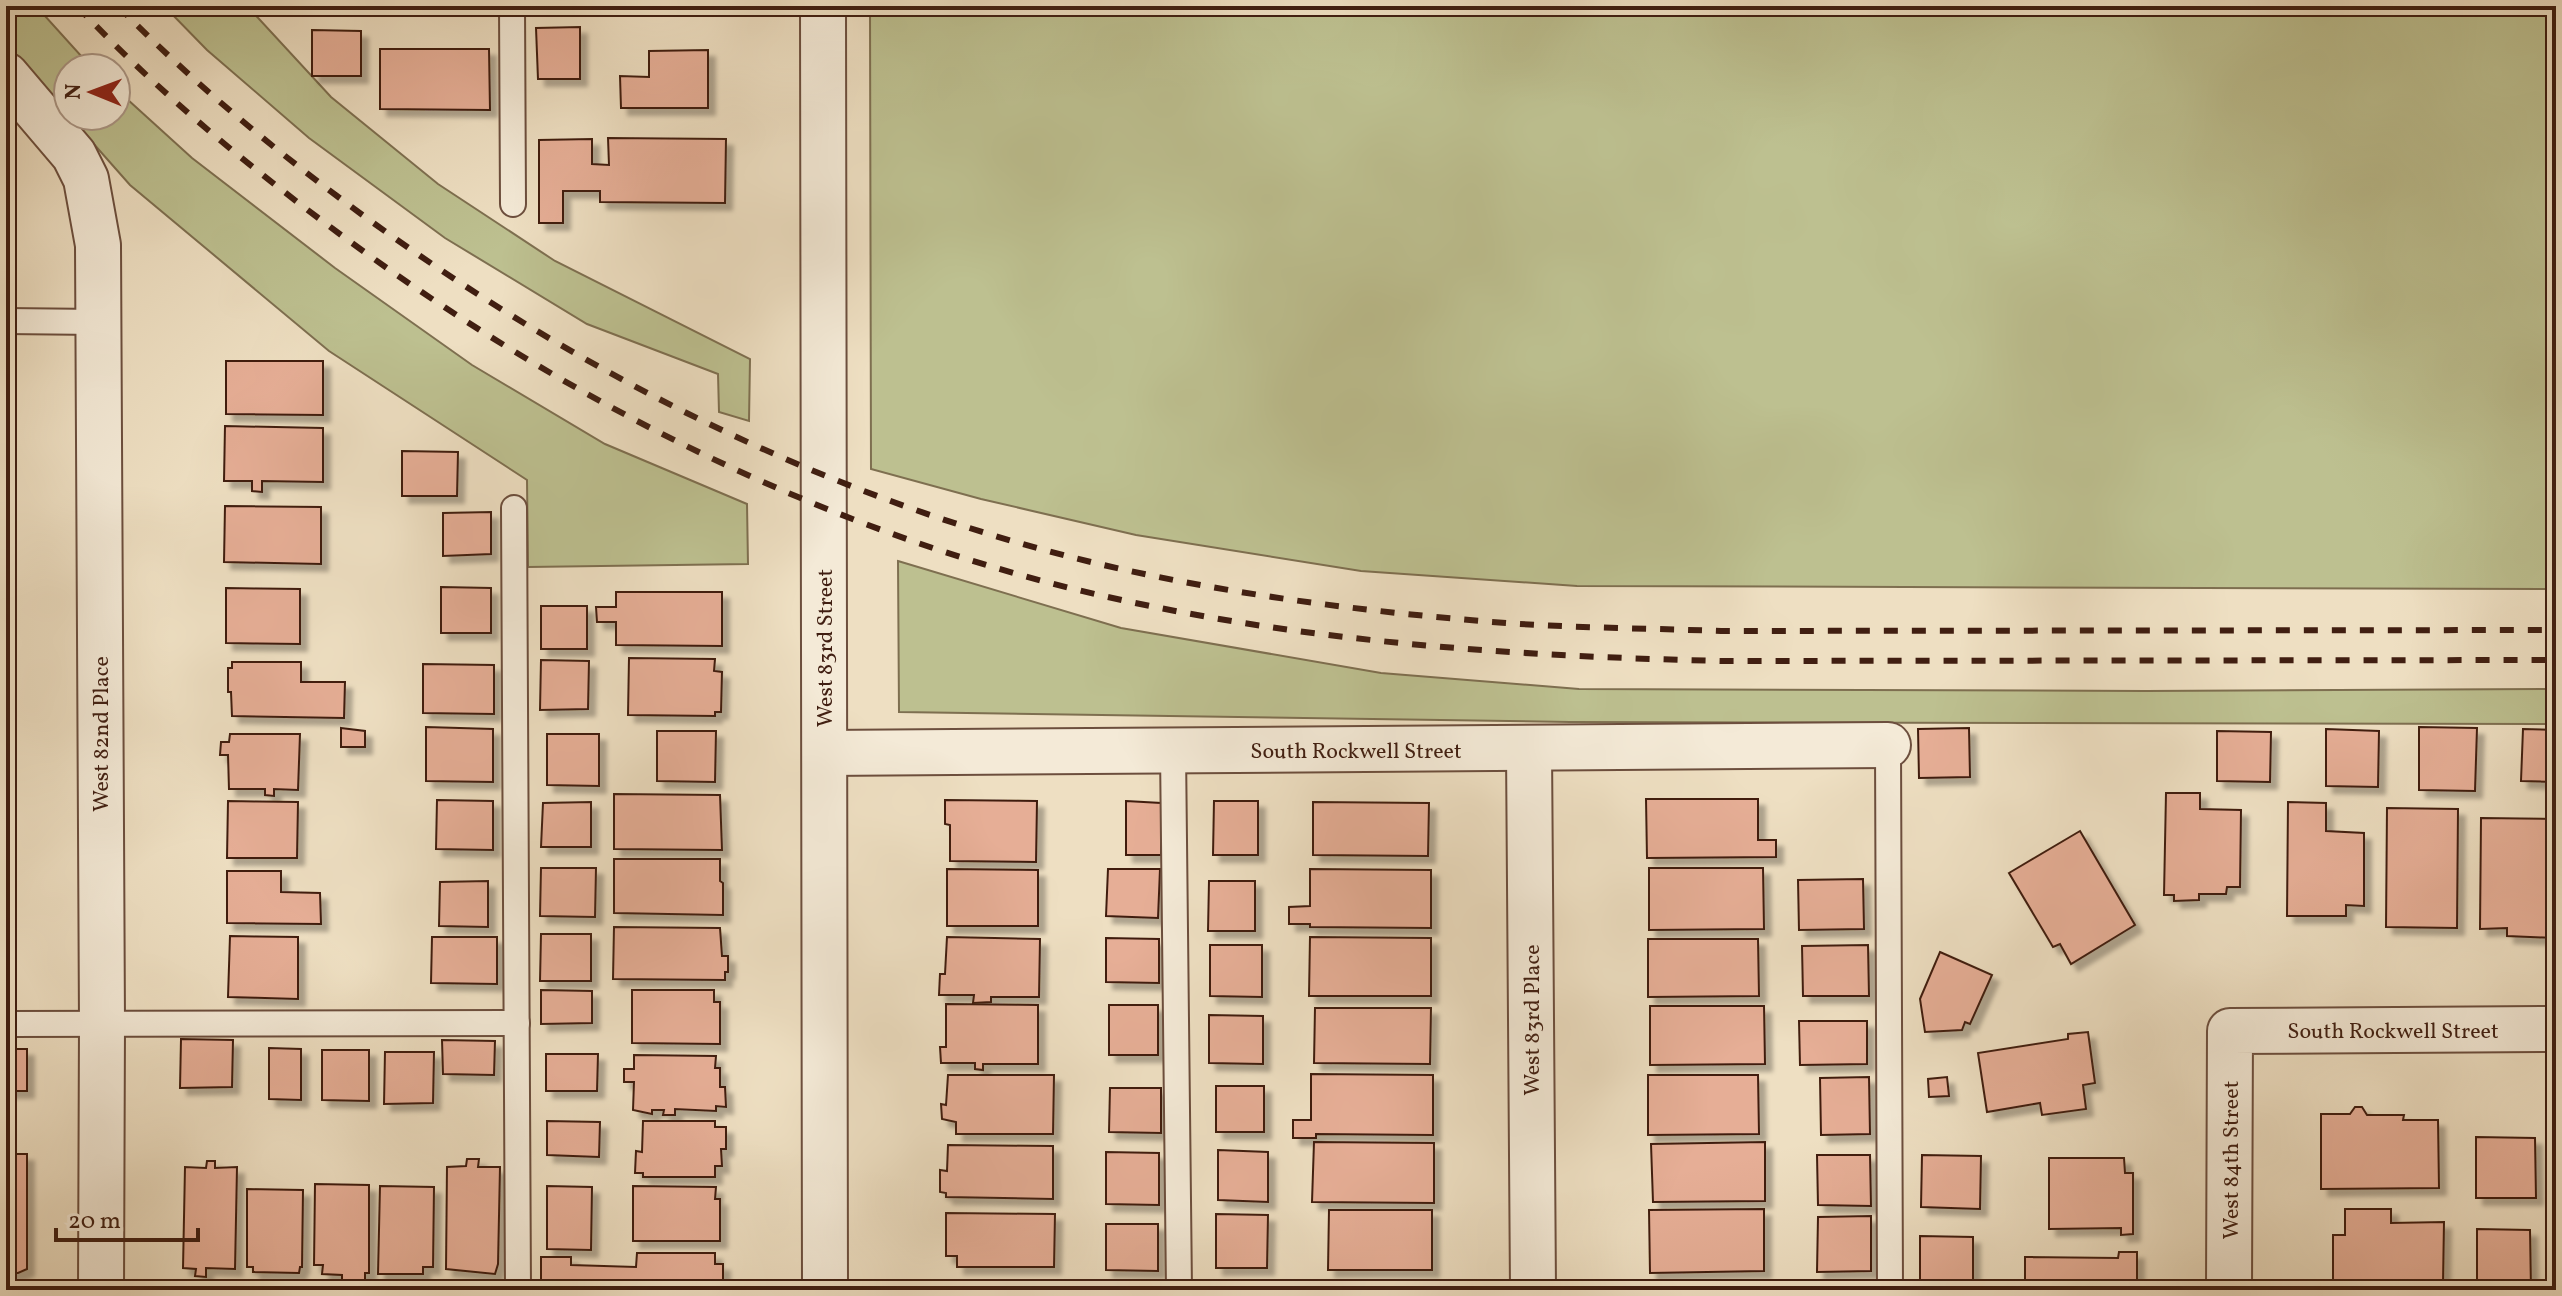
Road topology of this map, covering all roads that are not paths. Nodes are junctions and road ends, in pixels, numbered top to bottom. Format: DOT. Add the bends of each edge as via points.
graph roads {
  1 [pos="512,6"];
  2 [pos="823,6"];
  3 [pos="6,75"];
  4 [pos="513,204"];
  5 [pos="6,321"];
  6 [pos="98,322"];
  7 [pos="514,508"];
  8 [pos="1888,745"];
  9 [pos="1529,749"];
  10 [pos="1173,751"];
  11 [pos="825,753"];
  12 [pos="517,1023"];
  13 [pos="6,1024"];
  14 [pos="102,1024"];
  15 [pos="2556,1029"];
  16 [pos="2230,1031"];
  17 [pos="101,1290"];
  18 [pos="518,1290"];
  19 [pos="825,1290"];
  20 [pos="1179,1290"];
  21 [pos="1533,1290"];
  22 [pos="1890,1290"];
  23 [pos="2229,1290"];
  1 -- 4 [label="lane"];
  2 -- 11 [label="street, West 83rd Street"];
  3 -- 6 [label="street, West 82nd Place" via="60,136 86,179 98,245"];
  5 -- 6 [label="lane"];
  6 -- 14 [label="street, West 82nd Place"];
  7 -- 12 [label="lane"];
  8 -- 9 [label="street, South Rockwell Street"];
  8 -- 22 [label="lane"];
  9 -- 10 [label="street, South Rockwell Street"];
  9 -- 21 [label="street, West 83rd Place"];
  10 -- 11 [label="street, South Rockwell Street"];
  10 -- 20 [label="lane"];
  11 -- 19 [label="street, West 83rd Street"];
  12 -- 14 [label="lane"];
  12 -- 18 [label="lane"];
  13 -- 14 [label="lane"];
  14 -- 17 [label="street, West 82nd Place"];
  15 -- 16 [label="street, South Rockwell Street"];
  16 -- 23 [label="street, West 84th Street"];
}
